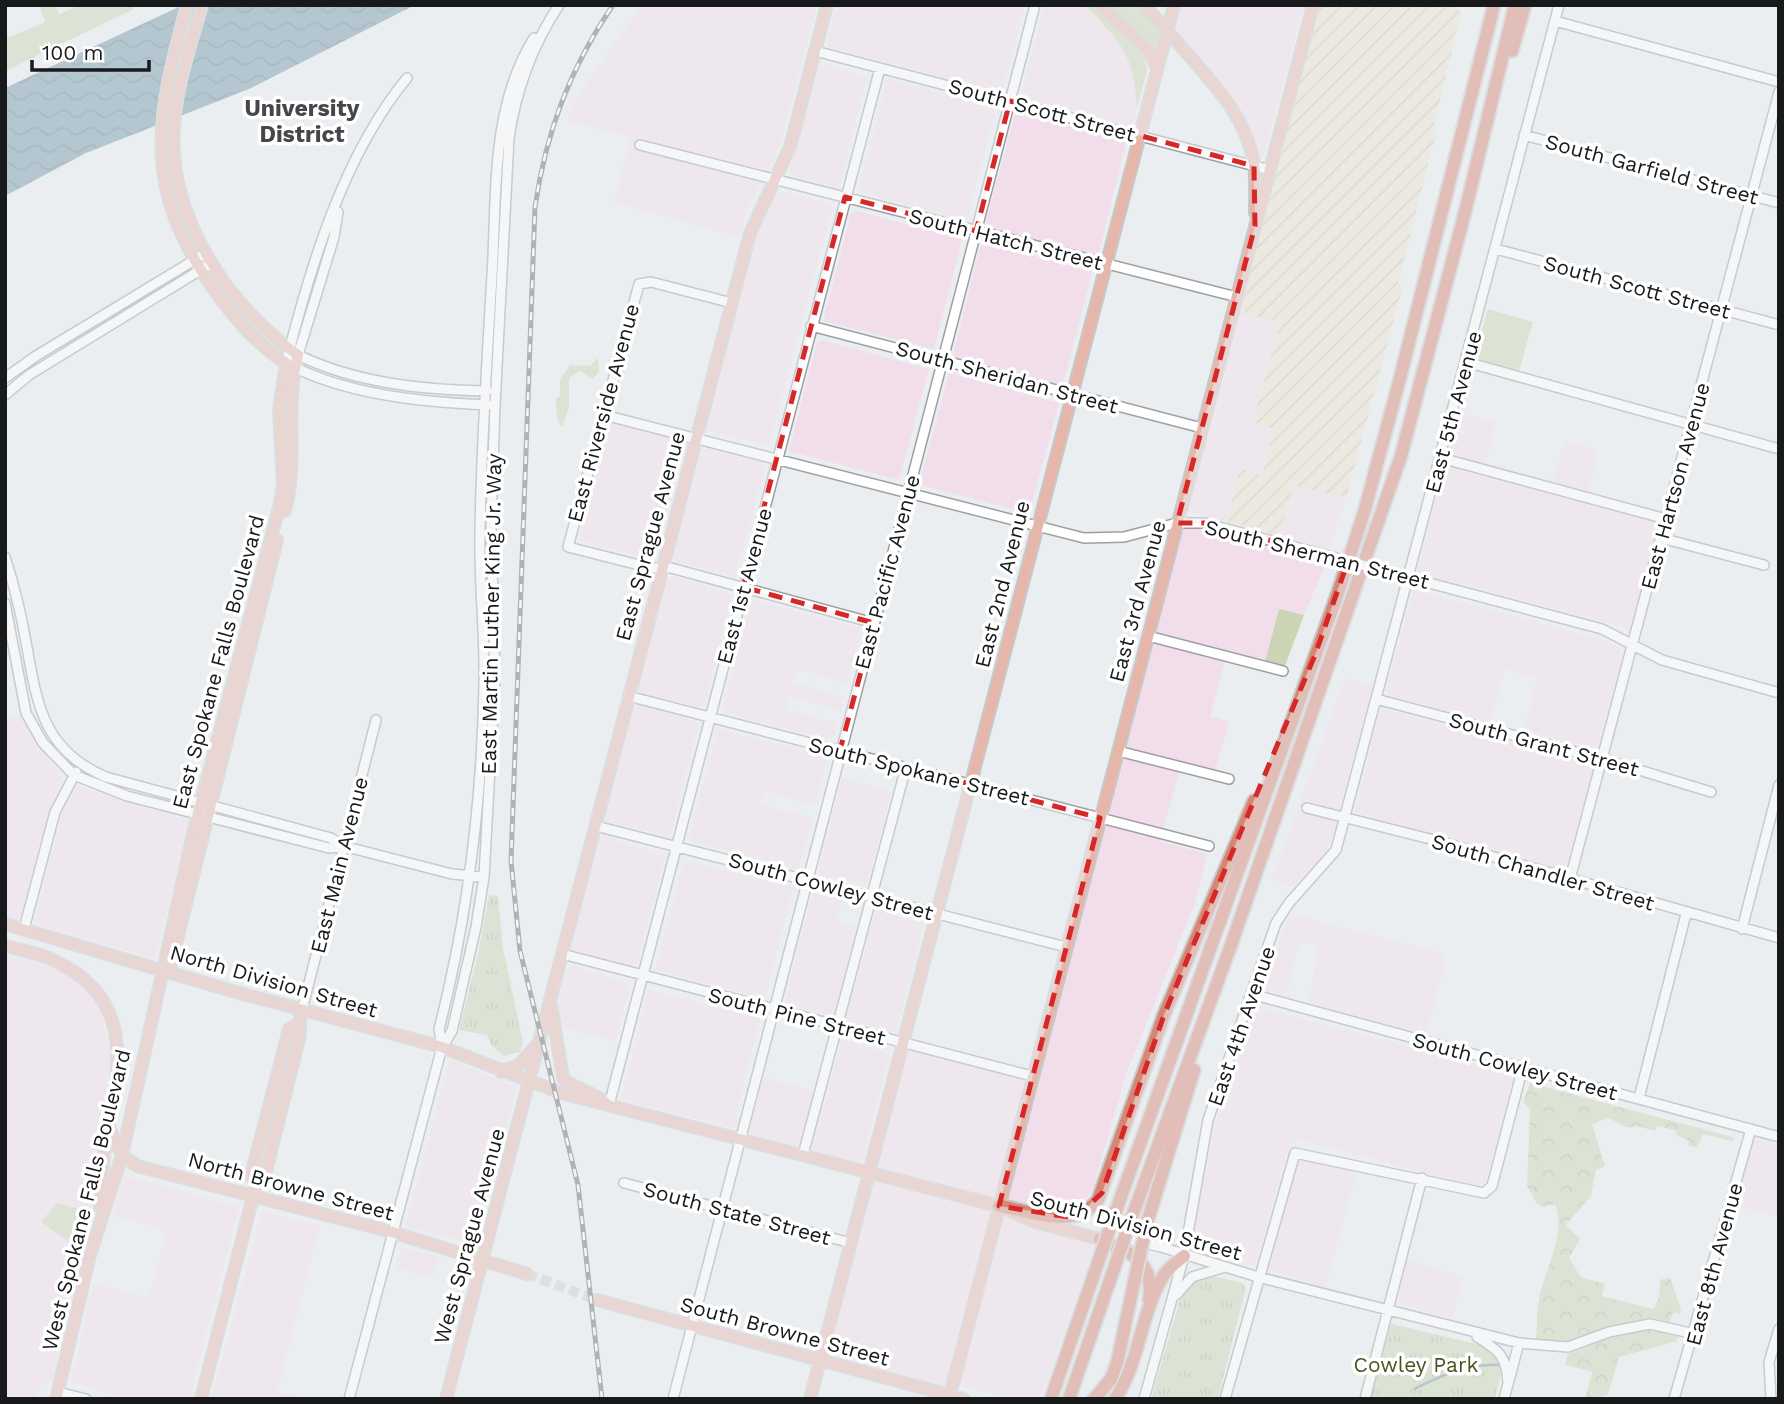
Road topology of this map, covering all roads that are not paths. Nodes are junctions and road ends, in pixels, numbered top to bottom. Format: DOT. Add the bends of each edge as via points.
graph roads {
  1 [pos="187,5"];
  2 [pos="202,5"];
  3 [pos="559,5"];
  4 [pos="827,5"];
  5 [pos="1035,5"];
  6 [pos="1100,5"];
  7 [pos="1145,5"];
  8 [pos="1174,5"];
  9 [pos="1313,5"];
  10 [pos="1485,5"];
  11 [pos="1494,5"];
  12 [pos="1515,5"];
  13 [pos="1525,5"];
  14 [pos="1559,5"];
  15 [pos="1555,21"];
  16 [pos="543,30"];
  17 [pos="815,51"];
  18 [pos="880,68"];
  19 [pos="1157,72"];
  20 [pos="408,78"];
  21 [pos="1779,82"];
  22 [pos="1779,92"];
  23 [pos="1010,101"];
  24 [pos="1524,135"];
  25 [pos="1139,136"];
  26 [pos="640,145"];
  27 [pos="1254,166"];
  28 [pos="1270,170"];
  29 [pos="776,179"];
  30 [pos="1752,195"];
  31 [pos="845,197"];
  32 [pos="1779,203"];
  33 [pos="1443,214"];
  34 [pos="1464,216"];
  35 [pos="1255,226"];
  36 [pos="976,231"];
  37 [pos="1496,249"];
  38 [pos="209,258"];
  39 [pos="194,260"];
  40 [pos="1105,264"];
  41 [pos="201,270"];
  42 [pos="1237,298"];
  43 [pos="732,303"];
  44 [pos="1722,310"];
  45 [pos="109,311"];
  46 [pos="120,320"];
  47 [pos="1779,325"];
  48 [pos="811,326"];
  49 [pos="294,352"];
  50 [pos="36,356"];
  51 [pos="941,360"];
  52 [pos="1466,362"];
  53 [pos="290,365"];
  54 [pos="43,366"];
  55 [pos="5,378"];
  56 [pos="484,391"];
  57 [pos="496,391"];
  58 [pos="1071,394"];
  59 [pos="5,395"];
  60 [pos="483,404"];
  61 [pos="495,405"];
  62 [pos="604,415"];
  63 [pos="1692,424"];
  64 [pos="1202,428"];
  65 [pos="695,439"];
  66 [pos="1779,449"];
  67 [pos="777,458"];
  68 [pos="1441,458"];
  69 [pos="908,492"];
  70 [pos="1666,519"];
  71 [pos="1177,523"];
  72 [pos="1037,526"];
  73 [pos="1661,538"];
  74 [pos="6,561"];
  75 [pos="1764,565"];
  76 [pos="661,569"];
  77 [pos="1408,578"];
  78 [pos="743,587"];
  79 [pos="5,603"];
  80 [pos="874,623"];
  81 [pos="1148,636"];
  82 [pos="1633,644"];
  83 [pos="1315,655"];
  84 [pos="29,658"];
  85 [pos="16,660"];
  86 [pos="1283,671"];
  87 [pos="1779,693"];
  88 [pos="628,696"];
  89 [pos="1376,699"];
  90 [pos="710,717"];
  91 [pos="42,718"];
  92 [pos="376,720"];
  93 [pos="30,723"];
  94 [pos="840,750"];
  95 [pos="1118,751"];
  96 [pos="1603,759"];
  97 [pos="81,764"];
  98 [pos="906,767"];
  99 [pos="74,775"];
  100 [pos="1229,779"];
  101 [pos="970,784"];
  102 [pos="1779,785"];
  103 [pos="1711,792"];
  104 [pos="1307,808"];
  105 [pos="204,809"];
  106 [pos="1100,818"];
  107 [pos="1345,818"];
  108 [pos="596,826"];
  109 [pos="343,846"];
  110 [pos="676,846"];
  111 [pos="1209,846"];
  112 [pos="471,876"];
  113 [pos="484,877"];
  114 [pos="1570,879"];
  115 [pos="808,880"];
  116 [pos="872,897"];
  117 [pos="937,914"];
  118 [pos="1686,914"];
  119 [pos="5,925"];
  120 [pos="24,929"];
  121 [pos="1742,929"];
  122 [pos="1779,939"];
  123 [pos="5,946"];
  124 [pos="1231,946"];
  125 [pos="1066,947"];
  126 [pos="562,954"];
  127 [pos="165,971"];
  128 [pos="643,975"];
  129 [pos="1251,994"];
  130 [pos="550,999"];
  131 [pos="302,1010"];
  132 [pos="773,1010"];
  133 [pos="837,1027"];
  134 [pos="540,1041"];
  135 [pos="903,1043"];
  136 [pos="442,1048"];
  137 [pos="1523,1067"];
  138 [pos="502,1072"];
  139 [pos="1032,1076"];
  140 [pos="529,1083"];
  141 [pos="1639,1098"];
  142 [pos="609,1105"];
  143 [pos="109,1127"];
  144 [pos="1751,1129"];
  145 [pos="1779,1137"];
  146 [pos="739,1139"];
  147 [pos="122,1155"];
  148 [pos="803,1156"];
  149 [pos="869,1173"];
  150 [pos="1422,1178"];
  151 [pos="624,1183"];
  152 [pos="253,1197"];
  153 [pos="999,1206"];
  154 [pos="722,1207"];
  155 [pos="99,1224"];
  156 [pos="392,1232"];
  157 [pos="1100,1238"];
  158 [pos="851,1243"];
  159 [pos="1184,1256"];
  160 [pos="483,1258"];
  161 [pos="1226,1268"];
  162 [pos="527,1274"];
  163 [pos="1258,1277"];
  164 [pos="1174,1296"];
  165 [pos="597,1300"];
  166 [pos="1388,1312"];
  167 [pos="1146,1325"];
  168 [pos="691,1326"];
  169 [pos="1779,1329"];
  170 [pos="1468,1332"];
  171 [pos="1695,1334"];
  172 [pos="1519,1343"];
  173 [pos="821,1360"];
  174 [pos="1508,1383"];
  175 [pos="57,1395"];
  176 [pos="949,1397"];
  177 [pos="1145,1398"];
  178 [pos="86,1399"];
  179 [pos="201,1399"];
  180 [pos="349,1399"];
  181 [pos="446,1399"];
  182 [pos="673,1399"];
  183 [pos="810,1399"];
  184 [pos="964,1399"];
  185 [pos="1051,1399"];
  186 [pos="1069,1399"];
  187 [pos="1094,1399"];
  188 [pos="1115,1399"];
  189 [pos="1225,1399"];
  190 [pos="1365,1399"];
  191 [pos="1504,1399"];
  192 [pos="1674,1399"];
  193 [pos="1771,1399"];
  1 -- 39 [label="main road" via="164,94 161,157 172,210"];
  2 -- 38 [label="main road" via="176,106 174,152 184,205"];
  3 -- 16 [label="street, East Martin Luther King Jr. Way"];
  4 -- 17 [label="main road, East Sprague Avenue"];
  5 -- 23 [label="street, East Pacific Avenue"];
  6 -- 19 [label="main road" via="1150,52"];
  7 -- 27 [label="main road, bridge" via="1230,105 1244,131"];
  8 -- 19 [label="main road, East 2nd Avenue"];
  9 -- 28 [label="main road, East 3rd Avenue"];
  10 -- 33 [label="highway"];
  11 -- 33 [label="highway"];
  12 -- 34 [label="highway"];
  13 -- 34 [label="highway"];
  14 -- 15 [label="street, East 5th Avenue"];
  15 -- 21 [label="street"];
  15 -- 24 [label="street, East 5th Avenue"];
  16 -- 56 [label="street, East Martin Luther King Jr. Way" via="521,60 501,130"];
  16 -- 57 [label="street, East Martin Luther King Jr. Way" via="521,83 509,138"];
  17 -- 18 [label="street, South Scott Street"];
  17 -- 29 [label="main road, East Sprague Avenue" via="790,147"];
  18 -- 23 [label="street, South Scott Street"];
  18 -- 31 [label="street, East 1st Avenue"];
  19 -- 25 [label="main road, East 2nd Avenue"];
  20 -- 49 [label="street" via="367,138 340,198 334,237"];
  22 -- 30 [label="street, East Hartson Avenue"];
  23 -- 25 [label="street, South Scott Street"];
  23 -- 36 [label="street, East Pacific Avenue"];
  24 -- 30 [label="street, South Garfield Street"];
  24 -- 37 [label="street, East 5th Avenue"];
  25 -- 27 [label="street, South Scott Street"];
  25 -- 40 [label="main road, East 2nd Avenue"];
  26 -- 29 [label="street, South Hatch Street"];
  27 -- 28 [label="street, South Scott Street"];
  27 -- 35 [label="main road"];
  28 -- 35 [label="main road, East 3rd Avenue"];
  29 -- 31 [label="street, South Hatch Street"];
  29 -- 43 [label="main road, East Sprague Avenue" via="750,233"];
  30 -- 32 [label="street, South Garfield Street"];
  30 -- 44 [label="street, East Hartson Avenue"];
  31 -- 36 [label="street, South Hatch Street"];
  31 -- 48 [label="street, East 1st Avenue"];
  33 -- 83 [label="highway" via="1365,509"];
  34 -- 124 [label="highway" via="1401,456"];
  35 -- 42 [label="main road, East 3rd Avenue"];
  36 -- 40 [label="street, South Hatch Street"];
  36 -- 51 [label="street, East Pacific Avenue"];
  37 -- 44 [label="street, South Scott Street"];
  37 -- 52 [label="street, East 5th Avenue"];
  38 -- 39 [label="street"];
  38 -- 41 [label="street"];
  38 -- 49 [label="main road" via="260,326"];
  39 -- 41 [label="main road"];
  39 -- 45 [label="street"];
  40 -- 42 [label="street, South Hatch Street"];
  40 -- 58 [label="main road, East 2nd Avenue"];
  41 -- 46 [label="street"];
  41 -- 53 [label="main road" via="254,340"];
  42 -- 64 [label="main road, East 3rd Avenue"];
  43 -- 62 [label="street, East Riverside Avenue" via="642,281 636,289"];
  43 -- 65 [label="main road, East Sprague Avenue"];
  44 -- 47 [label="street, South Scott Street"];
  44 -- 63 [label="street, East Hartson Avenue"];
  45 -- 46 [label="street"];
  45 -- 50 [label="street"];
  46 -- 54 [label="street"];
  48 -- 51 [label="street, South Sheridan Street"];
  48 -- 67 [label="street, East 1st Avenue"];
  49 -- 53 [label="main road, East Spokane Falls Boulevard"];
  49 -- 56 [label="street" via="323,367 354,375 426,389"];
  50 -- 54 [label="street"];
  50 -- 55 [label="street"];
  51 -- 58 [label="street, South Sheridan Street"];
  51 -- 69 [label="street, East Pacific Avenue"];
  52 -- 63 [label="street"];
  52 -- 68 [label="street, East 5th Avenue"];
  53 -- 60 [label="street" via="333,381 411,398"];
  53 -- 105 [label="main road, East Spokane Falls Boulevard" via="293,479"];
  54 -- 59 [label="street"];
  56 -- 57 [label="street"];
  56 -- 60 [label="street, East Martin Luther King Jr. Way"];
  57 -- 61 [label="street, East Martin Luther King Jr. Way"];
  58 -- 64 [label="street, South Sheridan Street"];
  58 -- 72 [label="main road, East 2nd Avenue"];
  60 -- 61 [label="street"];
  60 -- 112 [label="street, East Martin Luther King Jr. Way" via="484,690"];
  61 -- 113 [label="street, East Martin Luther King Jr. Way" via="491,522 495,678"];
  62 -- 65 [label="street, South Sherman Street"];
  62 -- 76 [label="street, East Riverside Avenue" via="568,547"];
  63 -- 66 [label="street"];
  63 -- 70 [label="street, East Hartson Avenue"];
  64 -- 71 [label="main road, East 3rd Avenue"];
  65 -- 67 [label="street, South Sherman Street"];
  65 -- 76 [label="main road, East Sprague Avenue"];
  67 -- 69 [label="street, South Sherman Street"];
  67 -- 78 [label="street, East 1st Avenue"];
  68 -- 70 [label="street"];
  68 -- 77 [label="street, East 5th Avenue"];
  69 -- 72 [label="street, South Sherman Street"];
  69 -- 80 [label="street, East Pacific Avenue"];
  70 -- 73 [label="street, East Hartson Avenue"];
  71 -- 72 [label="street, South Sherman Street" via="1104,540"];
  71 -- 77 [label="street, South Sherman Street, bridge" via="1204,523"];
  71 -- 81 [label="main road, East 3rd Avenue"];
  72 -- 101 [label="main road, East 2nd Avenue"];
  73 -- 75 [label="street"];
  73 -- 82 [label="street, East Hartson Avenue"];
  74 -- 84 [label="street"];
  76 -- 78 [label="street"];
  76 -- 88 [label="main road, East Sprague Avenue"];
  77 -- 82 [label="street, South Sherman Street" via="1602,629"];
  77 -- 89 [label="street, East 5th Avenue"];
  78 -- 80 [label="street"];
  78 -- 90 [label="street, East 1st Avenue"];
  79 -- 85 [label="street"];
  80 -- 94 [label="street, East Pacific Avenue"];
  81 -- 86 [label="street"];
  81 -- 95 [label="main road, East 3rd Avenue"];
  82 -- 87 [label="street, South Sherman Street" via="1662,660"];
  82 -- 96 [label="street, East Hartson Avenue"];
  83 -- 153 [label="highway" via="1164,1015 1102,1193 1086,1212 1070,1219"];
  83 -- 185 [label="highway, bridge"];
  84 -- 85 [label="street"];
  84 -- 91 [label="street"];
  85 -- 93 [label="street"];
  88 -- 90 [label="street, South Spokane Street"];
  88 -- 108 [label="main road, East Sprague Avenue"];
  89 -- 96 [label="street, South Grant Street"];
  89 -- 107 [label="street, East 5th Avenue"];
  90 -- 94 [label="street, South Spokane Street"];
  90 -- 110 [label="street, East 1st Avenue"];
  91 -- 93 [label="street"];
  91 -- 97 [label="street" via="59,744"];
  92 -- 109 [label="street, East Main Avenue"];
  93 -- 99 [label="street"];
  94 -- 98 [label="street, South Spokane Street"];
  94 -- 115 [label="street, East Pacific Avenue"];
  95 -- 100 [label="street"];
  95 -- 106 [label="main road, East 3rd Avenue"];
  96 -- 103 [label="street, South Grant Street"];
  96 -- 114 [label="street, East Hartson Avenue"];
  97 -- 99 [label="street"];
  97 -- 105 [label="street" via="106,778"];
  98 -- 101 [label="street, South Spokane Street"];
  98 -- 116 [label="street"];
  99 -- 105 [label="street" via="114,792"];
  99 -- 120 [label="street" via="55,812"];
  101 -- 106 [label="street, South Spokane Street"];
  101 -- 117 [label="main road, East 2nd Avenue"];
  102 -- 121 [label="street"];
  104 -- 107 [label="street, South Chandler Street"];
  105 -- 109 [label="street" via="331,838"];
  105 -- 127 [label="main road, East Spokane Falls Boulevard"];
  106 -- 111 [label="street, South Spokane Street"];
  106 -- 125 [label="main road, East 3rd Avenue"];
  107 -- 114 [label="street, South Chandler Street"];
  107 -- 129 [label="street, East 4th Avenue" via="1332,857 1276,923"];
  108 -- 110 [label="street, South Cowley Street"];
  108 -- 126 [label="main road, East Sprague Avenue"];
  109 -- 112 [label="street"];
  109 -- 131 [label="street, East Main Avenue"];
  110 -- 115 [label="street, South Cowley Street"];
  110 -- 128 [label="street, East 1st Avenue"];
  112 -- 113 [label="street"];
  112 -- 136 [label="street, East Martin Luther King Jr. Way" via="439,1029"];
  113 -- 136 [label="street, East Martin Luther King Jr. Way" via="452,1031"];
  114 -- 118 [label="street, South Chandler Street"];
  115 -- 116 [label="street, South Cowley Street"];
  115 -- 132 [label="street, East Pacific Avenue"];
  116 -- 117 [label="street, South Cowley Street"];
  116 -- 133 [label="street"];
  117 -- 125 [label="street, South Cowley Street"];
  117 -- 135 [label="main road, East 2nd Avenue"];
  118 -- 121 [label="street, South Chandler Street"];
  118 -- 141 [label="street"];
  119 -- 120 [label="main road, North Division Street"];
  120 -- 127 [label="main road, North Division Street"];
  121 -- 122 [label="street, South Chandler Street"];
  123 -- 143 [label="main road" via="59,962 91,984 103,1000 113,1021 118,1052"];
  124 -- 186 [label="highway, bridge"];
  124 -- 187 [label="highway, bridge" via="1146,1226 1117,1363 1111,1379"];
  125 -- 139 [label="main road, East 3rd Avenue"];
  126 -- 128 [label="street, South Pine Street"];
  126 -- 130 [label="main road, East Sprague Avenue"];
  127 -- 131 [label="main road, North Division Street"];
  127 -- 147 [label="main road, West Spokane Falls Boulevard"];
  128 -- 132 [label="street, South Pine Street"];
  128 -- 142 [label="street, East 1st Avenue"];
  129 -- 137 [label="street, South Cowley Street"];
  129 -- 159 [label="street, East 4th Avenue" via="1208,1121"];
  130 -- 134 [label="main road, East Sprague Avenue"];
  130 -- 142 [label="main road" via="563,1078"];
  131 -- 136 [label="main road, North Division Street"];
  131 -- 152 [label="main road" via="298,1024 289,1029 251,1175 256,1185"];
  132 -- 133 [label="street, South Pine Street"];
  132 -- 146 [label="street, East Pacific Avenue"];
  133 -- 135 [label="street, South Pine Street"];
  133 -- 148 [label="street"];
  134 -- 138 [label="main road" via="522,1062"];
  134 -- 140 [label="main road, East Sprague Avenue"];
  135 -- 139 [label="street, South Pine Street"];
  135 -- 149 [label="main road, East 2nd Avenue"];
  136 -- 138 [label="main road, North Division Street"];
  136 -- 156 [label="street"];
  137 -- 141 [label="street, South Cowley Street"];
  137 -- 150 [label="street" via="1492,1186 1484,1193"];
  138 -- 140 [label="main road, North Division Street"];
  139 -- 153 [label="main road, East 3rd Avenue"];
  140 -- 142 [label="main road, South Division Street"];
  140 -- 160 [label="main road, West Sprague Avenue"];
  141 -- 144 [label="street, South Cowley Street"];
  142 -- 146 [label="main road, South Division Street"];
  143 -- 147 [label="main road"];
  143 -- 155 [label="main road"];
  144 -- 145 [label="street, South Cowley Street"];
  144 -- 171 [label="street, East 8th Avenue"];
  146 -- 148 [label="main road, South Division Street"];
  146 -- 154 [label="street, East Pacific Avenue"];
  147 -- 152 [label="main road, North Browne Street" via="136,1167"];
  147 -- 155 [label="main road, West Spokane Falls Boulevard"];
  148 -- 149 [label="main road, South Division Street"];
  149 -- 153 [label="main road, South Division Street"];
  149 -- 158 [label="main road, East 2nd Avenue"];
  150 -- 163 [label="street" via="1298,1151 1289,1167"];
  150 -- 166 [label="street"];
  151 -- 154 [label="street, South State Street"];
  152 -- 156 [label="main road, North Browne Street"];
  152 -- 179 [label="main road"];
  153 -- 157 [label="main road, South Division Street" via="1035,1222"];
  153 -- 176 [label="main road, East 3rd Avenue"];
  154 -- 158 [label="street, South State Street"];
  154 -- 168 [label="street, East Pacific Avenue"];
  155 -- 175 [label="main road, West Spokane Falls Boulevard"];
  156 -- 160 [label="main road, North Browne Street"];
  156 -- 180 [label="street"];
  157 -- 159 [label="street, South Division Street" via="1115,1236"];
  157 -- 167 [label="highway" via="1134,1254 1146,1267 1150,1287"];
  158 -- 173 [label="main road, East 2nd Avenue"];
  159 -- 161 [label="street, South Division Street"];
  159 -- 164 [label="street, East 4th Avenue"];
  159 -- 167 [label="highway" via="1163,1276"];
  160 -- 162 [label="main road"];
  160 -- 181 [label="main road, West Sprague Avenue"];
  161 -- 163 [label="street, South Division Street"];
  161 -- 164 [label="street" via="1192,1277"];
  163 -- 166 [label="street, South Division Street"];
  163 -- 189 [label="street"];
  164 -- 177 [label="street, East 4th Avenue"];
  165 -- 168 [label="main road, South Browne Street"];
  166 -- 170 [label="street, South Division Street"];
  166 -- 190 [label="street"];
  167 -- 188 [label="highway" via="1135,1363"];
  168 -- 173 [label="main road, South Browne Street"];
  168 -- 182 [label="street, East Pacific Avenue"];
  169 -- 193 [label="street" via="1769,1362"];
  170 -- 172 [label="street, South Division Street"];
  170 -- 174 [label="street" via="1501,1352 1508,1366"];
  171 -- 172 [label="street, South Division Street" via="1650,1324 1608,1332 1568,1347"];
  171 -- 192 [label="street, East 8th Avenue"];
  172 -- 174 [label="street"];
  173 -- 176 [label="main road, South Browne Street"];
  173 -- 183 [label="main road, East 2nd Avenue"];
  174 -- 191 [label="street"];
  175 -- 178 [label="street"];
  176 -- 184 [label="main road, South Browne Street"];
}
